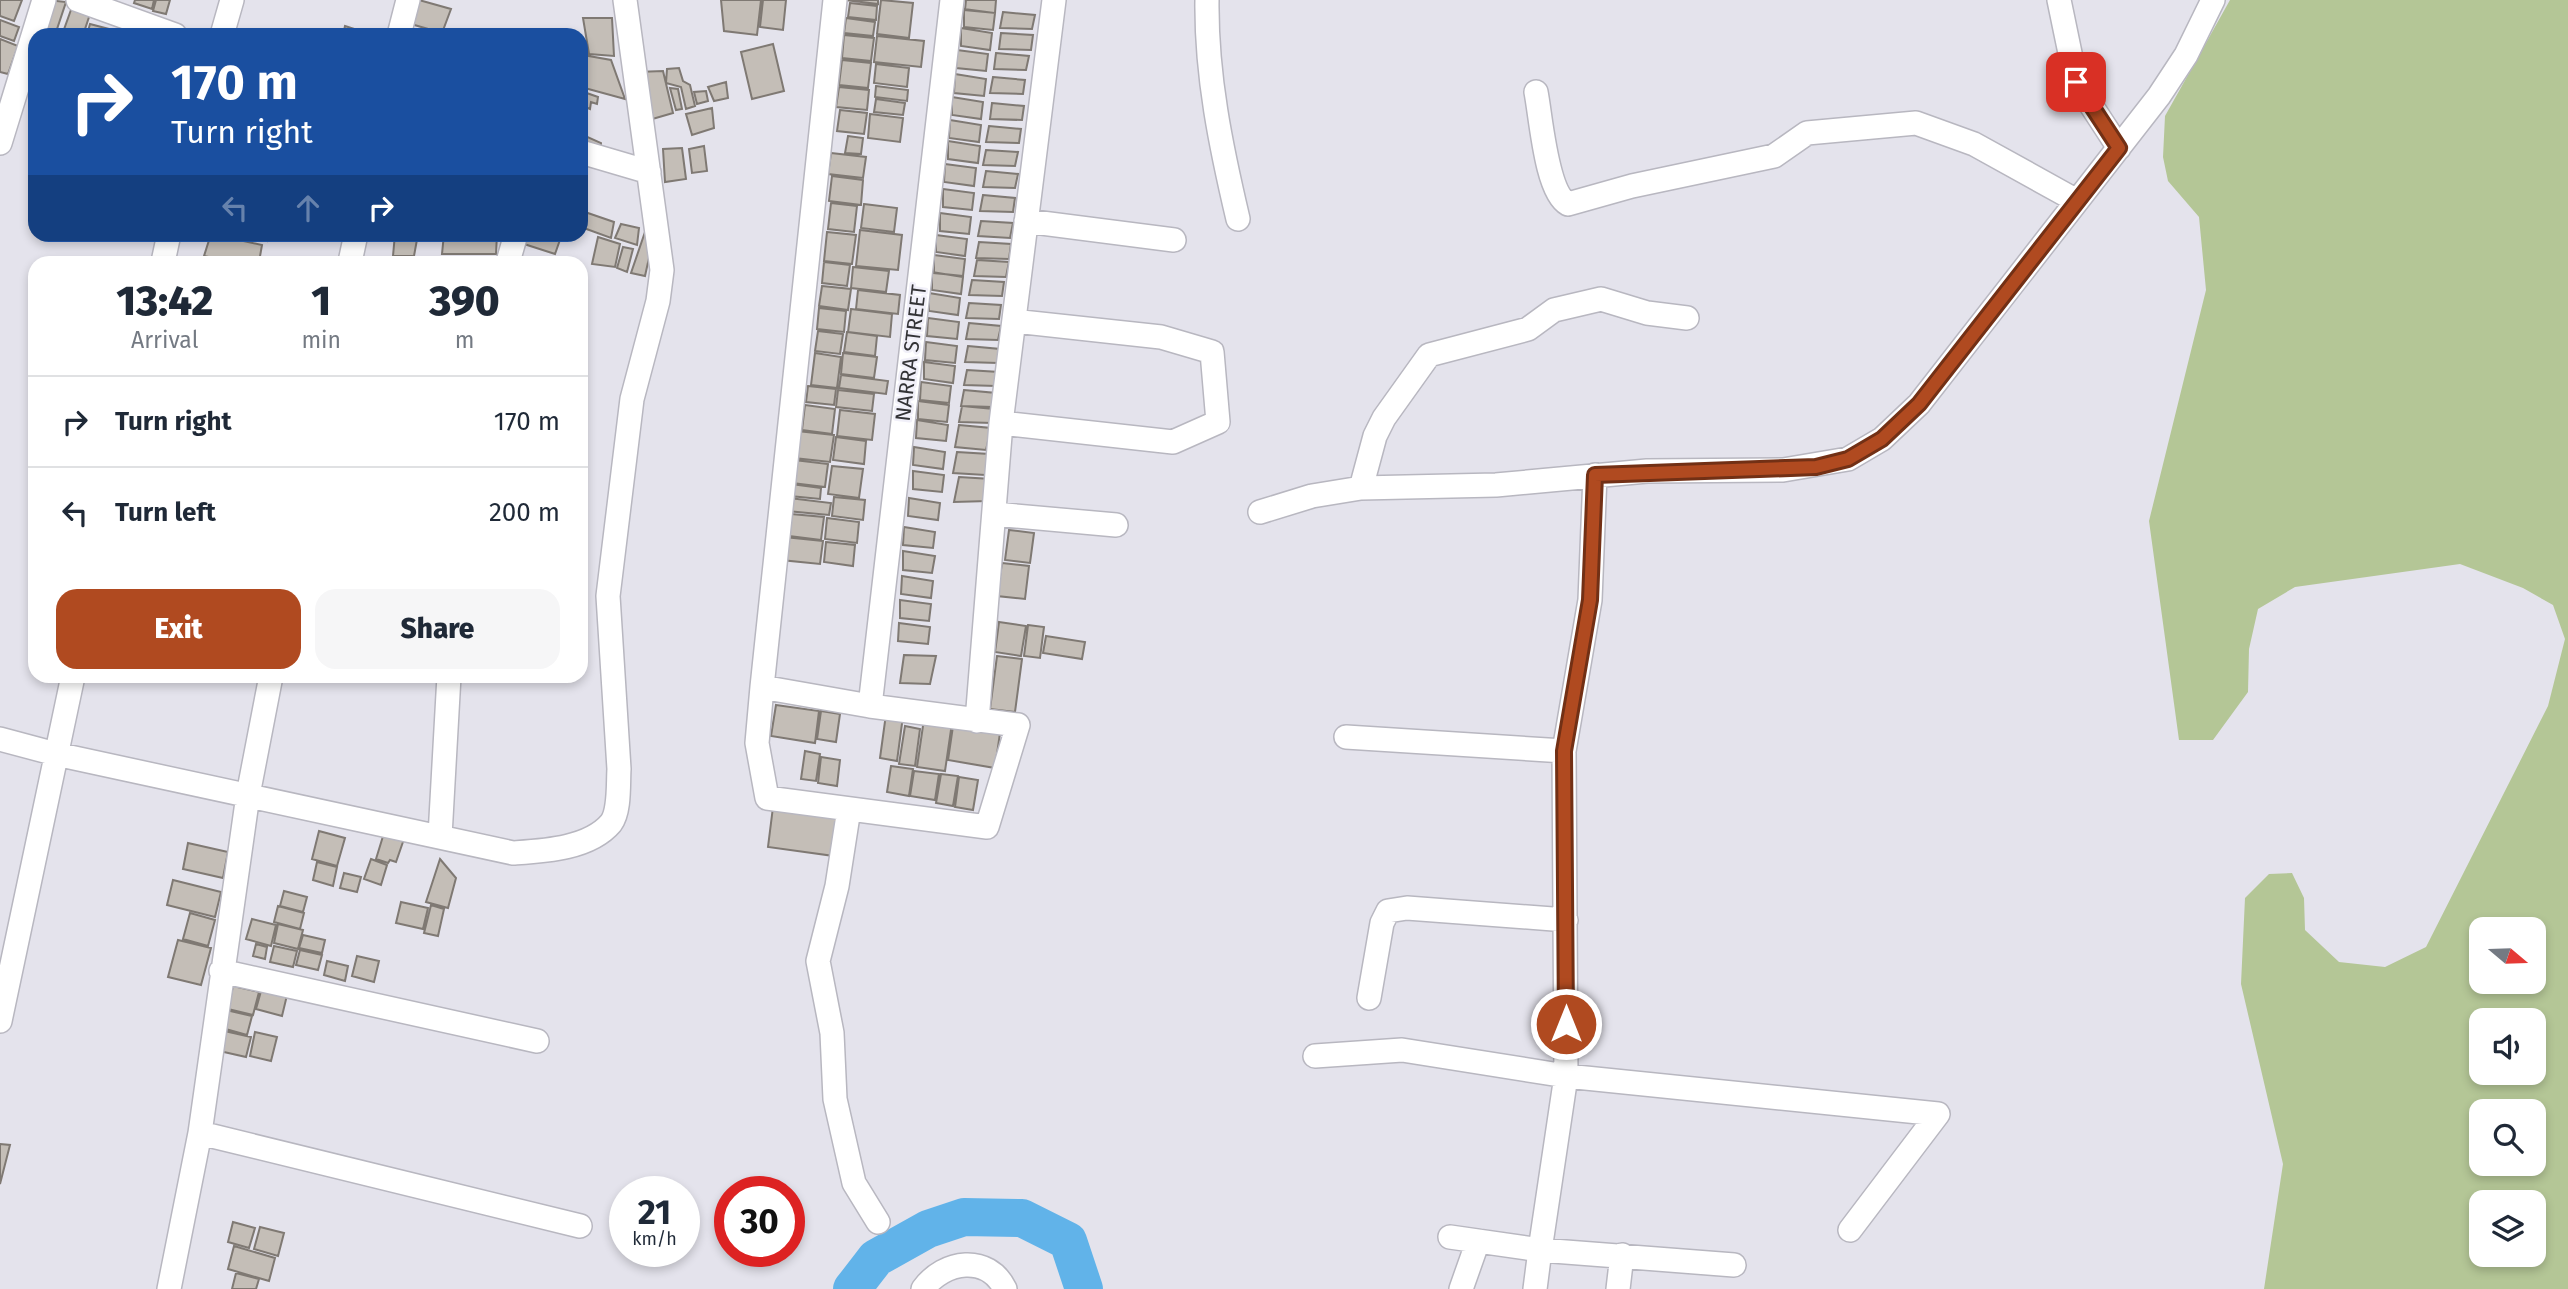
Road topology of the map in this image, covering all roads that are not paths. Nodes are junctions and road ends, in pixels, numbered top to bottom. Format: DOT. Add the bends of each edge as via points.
graph roads {
  1 [pos="44,0"];
  2 [pos="78,0"];
  3 [pos="233,0"];
  4 [pos="408,0"];
  5 [pos="625,0"];
  6 [pos="835,0"];
  7 [pos="951,0"];
  8 [pos="1054,0"];
  9 [pos="1207,0"];
  10 [pos="2060,0"];
  11 [pos="2213,0"];
  12 [pos="35,28"];
  13 [pos="156,28"];
  14 [pos="224,28"];
  15 [pos="401,28"];
  16 [pos="28,52"];
  17 [pos="1536,92"];
  18 [pos="0,143"];
  19 [pos="2119,148"];
  20 [pos="588,154"];
  21 [pos="649,172"];
  22 [pos="2077,201"];
  23 [pos="1238,219"];
  24 [pos="1026,221"];
  25 [pos="1174,240"];
  26 [pos="1687,318"];
  27 [pos="1014,321"];
  28 [pos="1001,423"];
  29 [pos="1595,475"];
  30 [pos="1361,488"];
  31 [pos="1260,512"];
  32 [pos="994,514"];
  33 [pos="1116,525"];
  34 [pos="72,683"];
  35 [pos="270,683"];
  36 [pos="449,683"];
  37 [pos="762,687"];
  38 [pos="870,706"];
  39 [pos="976,721"];
  40 [pos="1346,737"];
  41 [pos="0,739"];
  42 [pos="1564,751"];
  43 [pos="56,754"];
  44 [pos="248,795"];
  45 [pos="849,809"];
  46 [pos="440,836"];
  47 [pos="1566,920"];
  48 [pos="221,971"];
  49 [pos="1369,998"];
  50 [pos="0,1021"];
  51 [pos="537,1041"];
  52 [pos="1315,1056"];
  53 [pos="1566,1076"];
  54 [pos="200,1133"];
  55 [pos="878,1222"];
  56 [pos="580,1226"];
  57 [pos="1850,1230"];
  58 [pos="1450,1237"];
  59 [pos="1478,1241"];
  60 [pos="1540,1250"];
  61 [pos="1622,1255"];
  62 [pos="1734,1265"];
  63 [pos="169,1289"];
  64 [pos="923,1289"];
  65 [pos="1005,1289"];
  66 [pos="1461,1289"];
  67 [pos="1535,1289"];
  68 [pos="1618,1289"];
  1 -- 12 [label="street"];
  2 -- 13 [label="street"];
  3 -- 14 [label="street"];
  4 -- 15 [label="street"];
  5 -- 21 [label="street"];
  6 -- 37 [label="street"];
  7 -- 38 [label="street, NARRA STREET"];
  8 -- 24 [label="street"];
  9 -- 23 [label="street" via="1217,127"];
  10 -- 19 [label="street" via="2076,82"];
  11 -- 19 [label="street" via="2186,55"];
  16 -- 18 [label="street"];
  17 -- 22 [label="street" via="1553,186 1560,200 1568,204 1774,156 1807,133 1916,123 1974,144"];
  19 -- 22 [label="street"];
  20 -- 21 [label="street"];
  21 -- 46 [label="street" via="662,270 632,399 608,596 619,769 612,822 593,836 555,850 513,853"];
  22 -- 29 [label="street" via="1919,404 1882,439 1848,459 1783,470"];
  24 -- 25 [label="street"];
  24 -- 27 [label="street"];
  26 -- 30 [label="street" via="1647,313 1601,299 1555,310 1528,329 1429,355 1384,418"];
  27 -- 28 [label="street"];
  27 -- 28 [label="street" via="1161,337 1212,352 1217,422 1172,442"];
  28 -- 32 [label="street"];
  29 -- 30 [label="street" via="1496,485"];
  29 -- 42 [label="street" via="1590,600"];
  30 -- 31 [label="street" via="1312,496"];
  32 -- 33 [label="street"];
  32 -- 39 [label="street"];
  34 -- 43 [label="street"];
  35 -- 44 [label="street"];
  36 -- 46 [label="street"];
  37 -- 38 [label="street"];
  37 -- 45 [label="street" via="757,743 767,798"];
  38 -- 39 [label="street"];
  39 -- 45 [label="street" via="1018,725 987,827"];
  40 -- 42 [label="street"];
  41 -- 43 [label="street"];
  42 -- 47 [label="street"];
  43 -- 44 [label="street"];
  43 -- 50 [label="street"];
  44 -- 46 [label="street"];
  44 -- 48 [label="street"];
  45 -- 55 [label="street" via="837,886 818,961 832,1033 835,1099 854,1183"];
  47 -- 49 [label="street" via="1407,908 1388,911"];
  47 -- 53 [label="street"];
  48 -- 51 [label="street"];
  48 -- 54 [label="street"];
  52 -- 53 [label="street" via="1402,1050"];
  53 -- 57 [label="street" via="1938,1114"];
  53 -- 60 [label="street"];
  54 -- 56 [label="street"];
  54 -- 63 [label="street"];
  58 -- 59 [label="street"];
  59 -- 60 [label="street"];
  59 -- 66 [label="street"];
  60 -- 61 [label="street"];
  60 -- 67 [label="street"];
  61 -- 62 [label="street"];
  61 -- 68 [label="street"];
  64 -- 65 [label="street" via="932,1277 954,1265 984,1267"];
}
